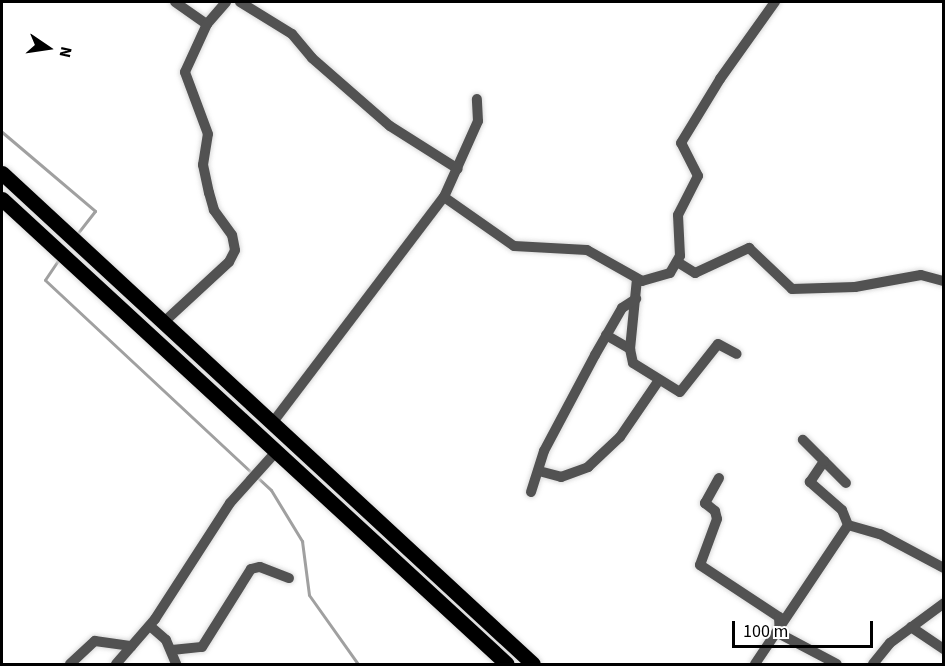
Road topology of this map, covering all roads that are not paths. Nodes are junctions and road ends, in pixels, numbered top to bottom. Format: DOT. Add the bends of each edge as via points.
graph roads {
  1 [pos="175,2"];
  2 [pos="226,2"];
  3 [pos="240,2"];
  4 [pos="775,2"];
  5 [pos="207,24"];
  6 [pos="477,99"];
  7 [pos="458,168"];
  8 [pos="2,172"];
  9 [pos="444,197"];
  10 [pos="2,199"];
  11 [pos="679,263"];
  12 [pos="638,279"];
  13 [pos="944,281"];
  14 [pos="636,299"];
  15 [pos="165,321"];
  16 [pos="606,336"];
  17 [pos="630,349"];
  18 [pos="737,354"];
  19 [pos="659,380"];
  20 [pos="273,422"];
  21 [pos="803,440"];
  22 [pos="275,453"];
  23 [pos="824,461"];
  24 [pos="539,471"];
  25 [pos="719,478"];
  26 [pos="846,483"];
  27 [pos="531,492"];
  28 [pos="848,525"];
  29 [pos="944,568"];
  30 [pos="289,578"];
  31 [pos="944,603"];
  32 [pos="780,624"];
  33 [pos="150,626"];
  34 [pos="911,627"];
  35 [pos="132,646"];
  36 [pos="944,649"];
  37 [pos="172,651"];
  38 [pos="70,664"];
  39 [pos="116,664"];
  40 [pos="176,664"];
  41 [pos="507,664"];
  42 [pos="533,664"];
  43 [pos="755,664"];
  44 [pos="837,664"];
  45 [pos="873,664"];
  1 -- 5 [label="street"];
  2 -- 5 [label="street"];
  3 -- 7 [label="street" via="292,34 312,58 390,126"];
  4 -- 11 [label="street" via="720,79 681,143 698,171 678,215"];
  5 -- 15 [label="street" via="185,72 208,134 203,165 209,193 214,210 232,235 235,250 229,262"];
  6 -- 7 [label="street" via="477,121"];
  7 -- 9 [label="street"];
  8 -- 15 [label="highway"];
  9 -- 12 [label="street" via="514,246 587,250"];
  9 -- 20 [label="street"];
  10 -- 22 [label="highway"];
  11 -- 12 [label="street" via="670,273"];
  11 -- 13 [label="street" via="694,273 749,248 792,289 866,286 921,275"];
  12 -- 14 [label="street"];
  14 -- 16 [label="street" via="622,308"];
  14 -- 17 [label="street"];
  15 -- 20 [label="highway"];
  16 -- 17 [label="street"];
  16 -- 24 [label="street" via="548,444"];
  17 -- 19 [label="street" via="633,363"];
  18 -- 19 [label="street" via="718,344 680,392"];
  19 -- 24 [label="street" via="620,437 588,467 561,477"];
  20 -- 42 [label="highway"];
  21 -- 23 [label="street"];
  22 -- 33 [label="street" via="243,488"];
  22 -- 41 [label="highway"];
  23 -- 26 [label="street"];
  23 -- 28 [label="street" via="810,482 842,510"];
  24 -- 27 [label="street"];
  25 -- 32 [label="street" via="705,503 715,511 717,519 700,565 779,617"];
  28 -- 29 [label="street" via="880,534"];
  28 -- 32 [label="street"];
  30 -- 37 [label="street" via="260,567 251,569 202,647"];
  31 -- 34 [label="street"];
  32 -- 43 [label="street"];
  32 -- 44 [label="street" via="780,634"];
  33 -- 35 [label="street"];
  33 -- 37 [label="street"];
  34 -- 36 [label="street"];
  34 -- 45 [label="street" via="883,650"];
  35 -- 38 [label="street" via="95,641"];
  35 -- 39 [label="street"];
  37 -- 40 [label="street"];
}
